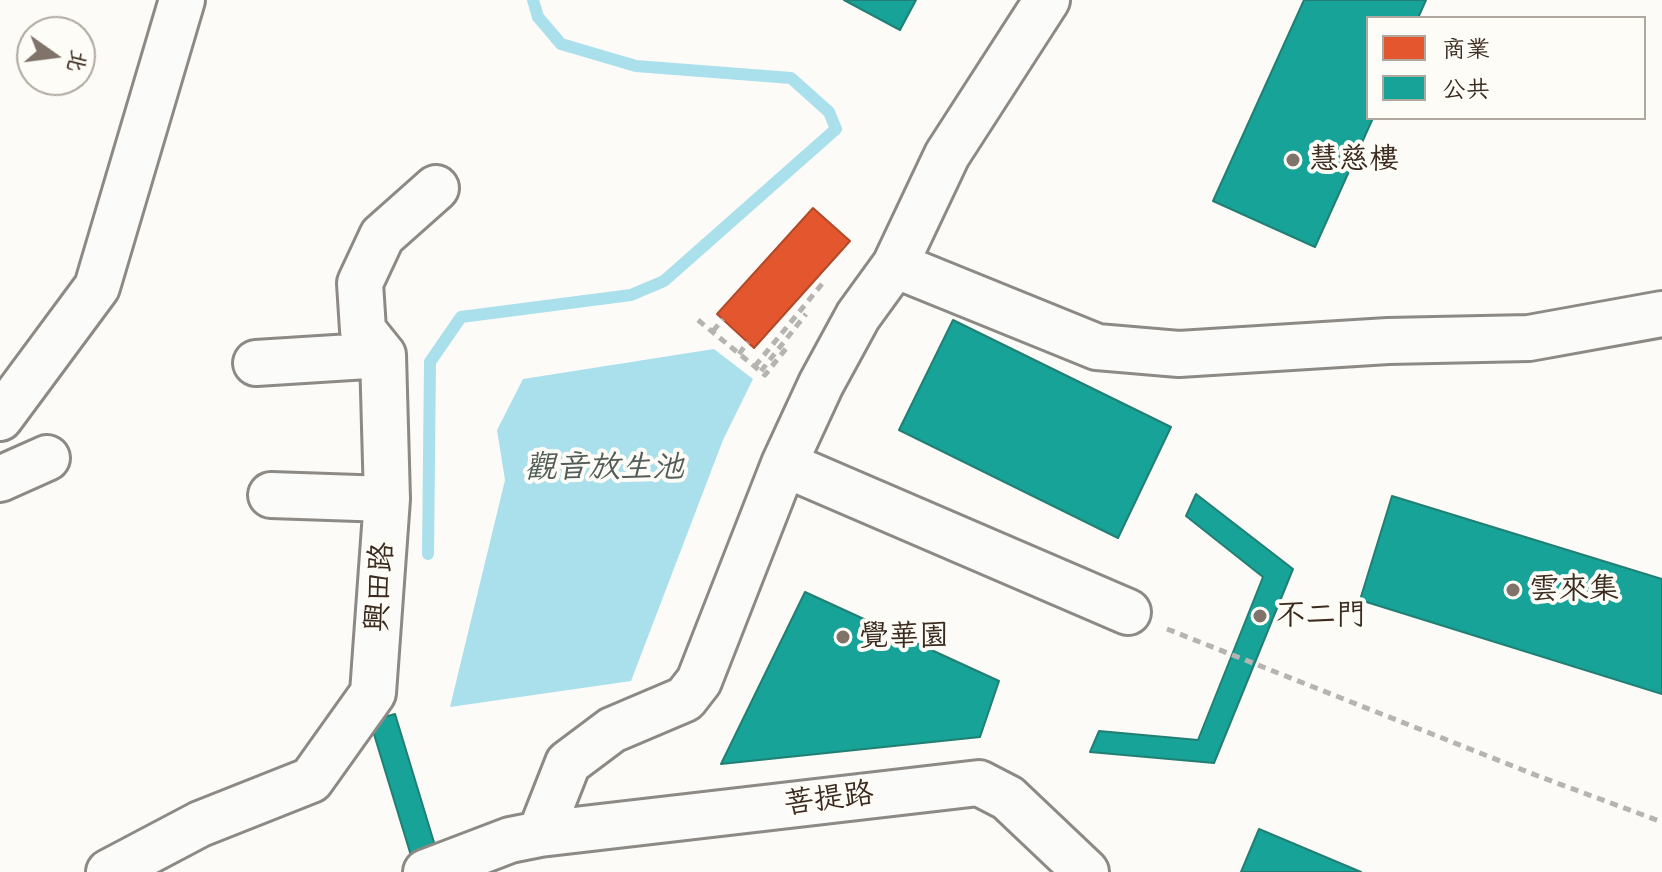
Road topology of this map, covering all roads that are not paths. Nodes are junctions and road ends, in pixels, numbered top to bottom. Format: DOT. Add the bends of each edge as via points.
graph roads {
  1 [pos="182,0"];
  2 [pos="1047,0"];
  3 [pos="436,188"];
  4 [pos="895,265"];
  5 [pos="1662,314"];
  6 [pos="383,355"];
  7 [pos="256,363"];
  8 [pos="0,418"];
  9 [pos="47,458"];
  10 [pos="784,464"];
  11 [pos="0,479"];
  12 [pos="271,495"];
  13 [pos="387,499"];
  14 [pos="1128,612"];
  15 [pos="522,849"];
  16 [pos="109,872"];
  17 [pos="426,872"];
  18 [pos="1086,872"];
  1 -- 8 [label="lane" via="97,287"];
  2 -- 4 [label="lane" via="947,155"];
  3 -- 6 [label="lane" via="382,236 360,283 363,330"];
  4 -- 5 [label="lane" via="1097,347 1179,354 1529,338"];
  4 -- 10 [label="lane" via="858,316"];
  6 -- 7 [label="lane"];
  6 -- 13 [label="lane, 興田路"];
  9 -- 11 [label="lane"];
  10 -- 14 [label="lane"];
  10 -- 15 [label="lane" via="699,681 685,699 612,730 568,763"];
  12 -- 13 [label="lane"];
  13 -- 16 [label="lane, 興田路" via="373,693 311,780 200,824"];
  15 -- 17 [label="lane, 菩提路"];
  15 -- 18 [label="lane, 菩提路" via="979,783 1008,798"];
}
